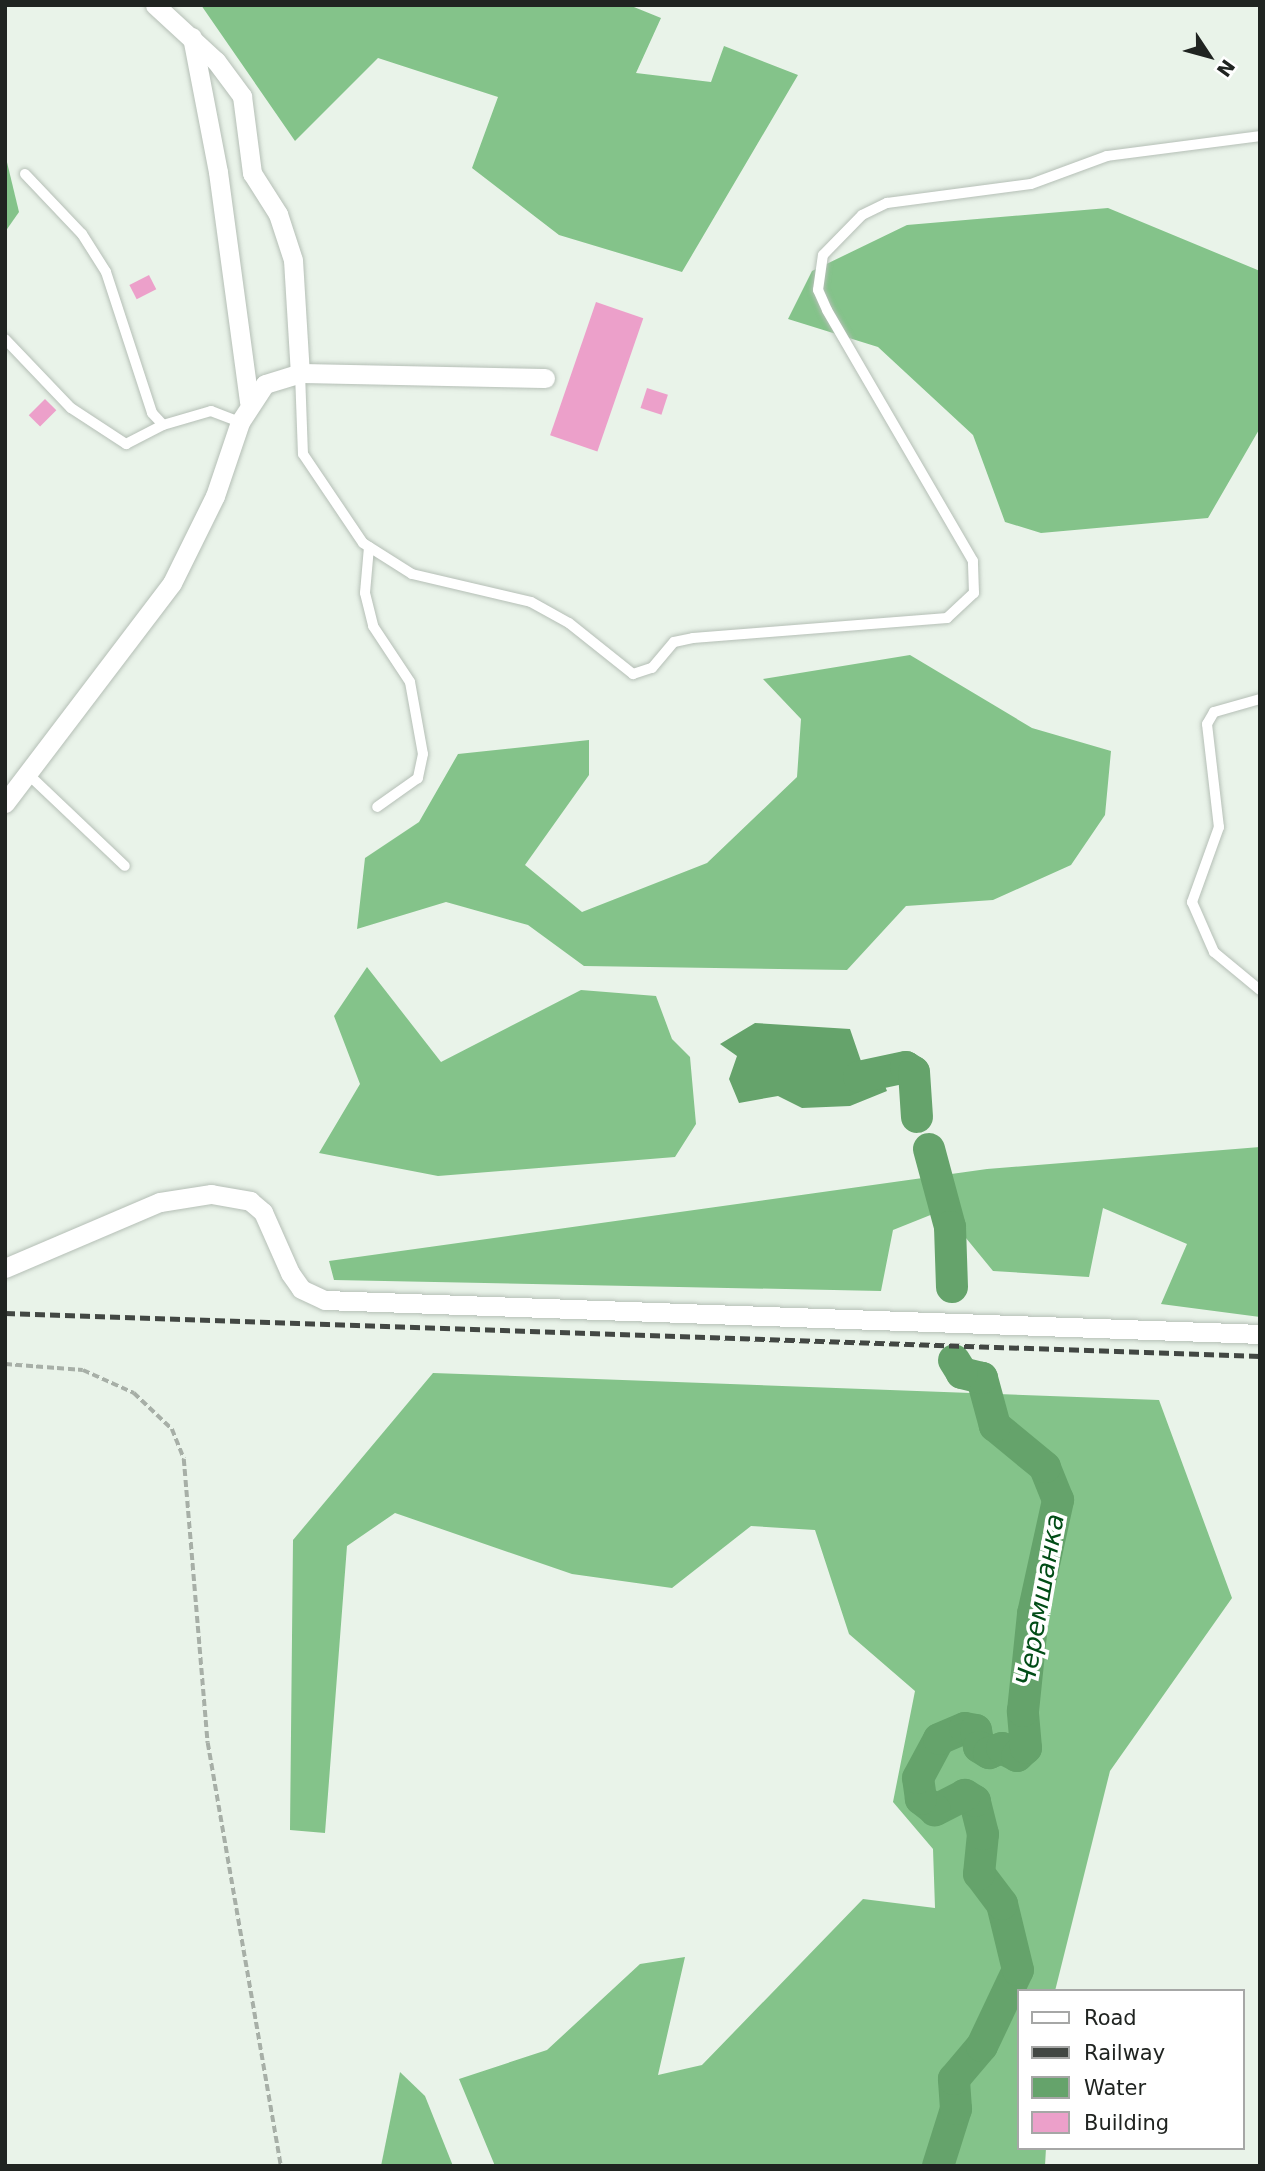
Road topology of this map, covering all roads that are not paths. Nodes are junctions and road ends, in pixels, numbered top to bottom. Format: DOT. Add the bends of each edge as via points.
graph roads {
  1 [pos="155,5"];
  2 [pos="192,37"];
  3 [pos="1260,136"];
  4 [pos="25,174"];
  5 [pos="5,339"];
  6 [pos="300,373"];
  7 [pos="545,378"];
  8 [pos="249,402"];
  9 [pos="240,422"];
  10 [pos="163,425"];
  11 [pos="369,547"];
  12 [pos="1260,699"];
  13 [pos="29,775"];
  14 [pos="5,803"];
  15 [pos="377,807"];
  16 [pos="125,866"];
  17 [pos="1260,990"];
  18 [pos="5,1268"];
  19 [pos="1260,1334"];
  1 -- 2 [label="street"];
  2 -- 6 [label="street" via="242,96 249,162 278,214 293,260"];
  2 -- 8 [label="street" via="218,172"];
  3 -- 11 [label="lane" via="1107,156 1031,184 887,203 862,215 824,255 818,290 827,310 973,561 974,593 947,618 693,638 674,642 652,668 633,674 569,623 531,602 412,574"];
  4 -- 10 [label="lane" via="82,234 106,272 152,413"];
  5 -- 10 [label="lane" via="71,408 126,444"];
  6 -- 7 [label="street"];
  6 -- 8 [label="street" via="265,384"];
  6 -- 11 [label="lane" via="303,454"];
  8 -- 9 [label="street"];
  9 -- 10 [label="lane" via="211,411"];
  9 -- 13 [label="street" via="215,496 172,583"];
  11 -- 15 [label="lane" via="365,593 373,626 410,682 423,754 418,778"];
  12 -- 17 [label="lane" via="1221,708 1208,724 1219,827 1192,902 1214,952"];
  13 -- 14 [label="street"];
  13 -- 16 [label="lane"];
  18 -- 19 [label="street" via="160,1202 211,1194 250,1201 263,1212 301,1289 324,1300"];
}
